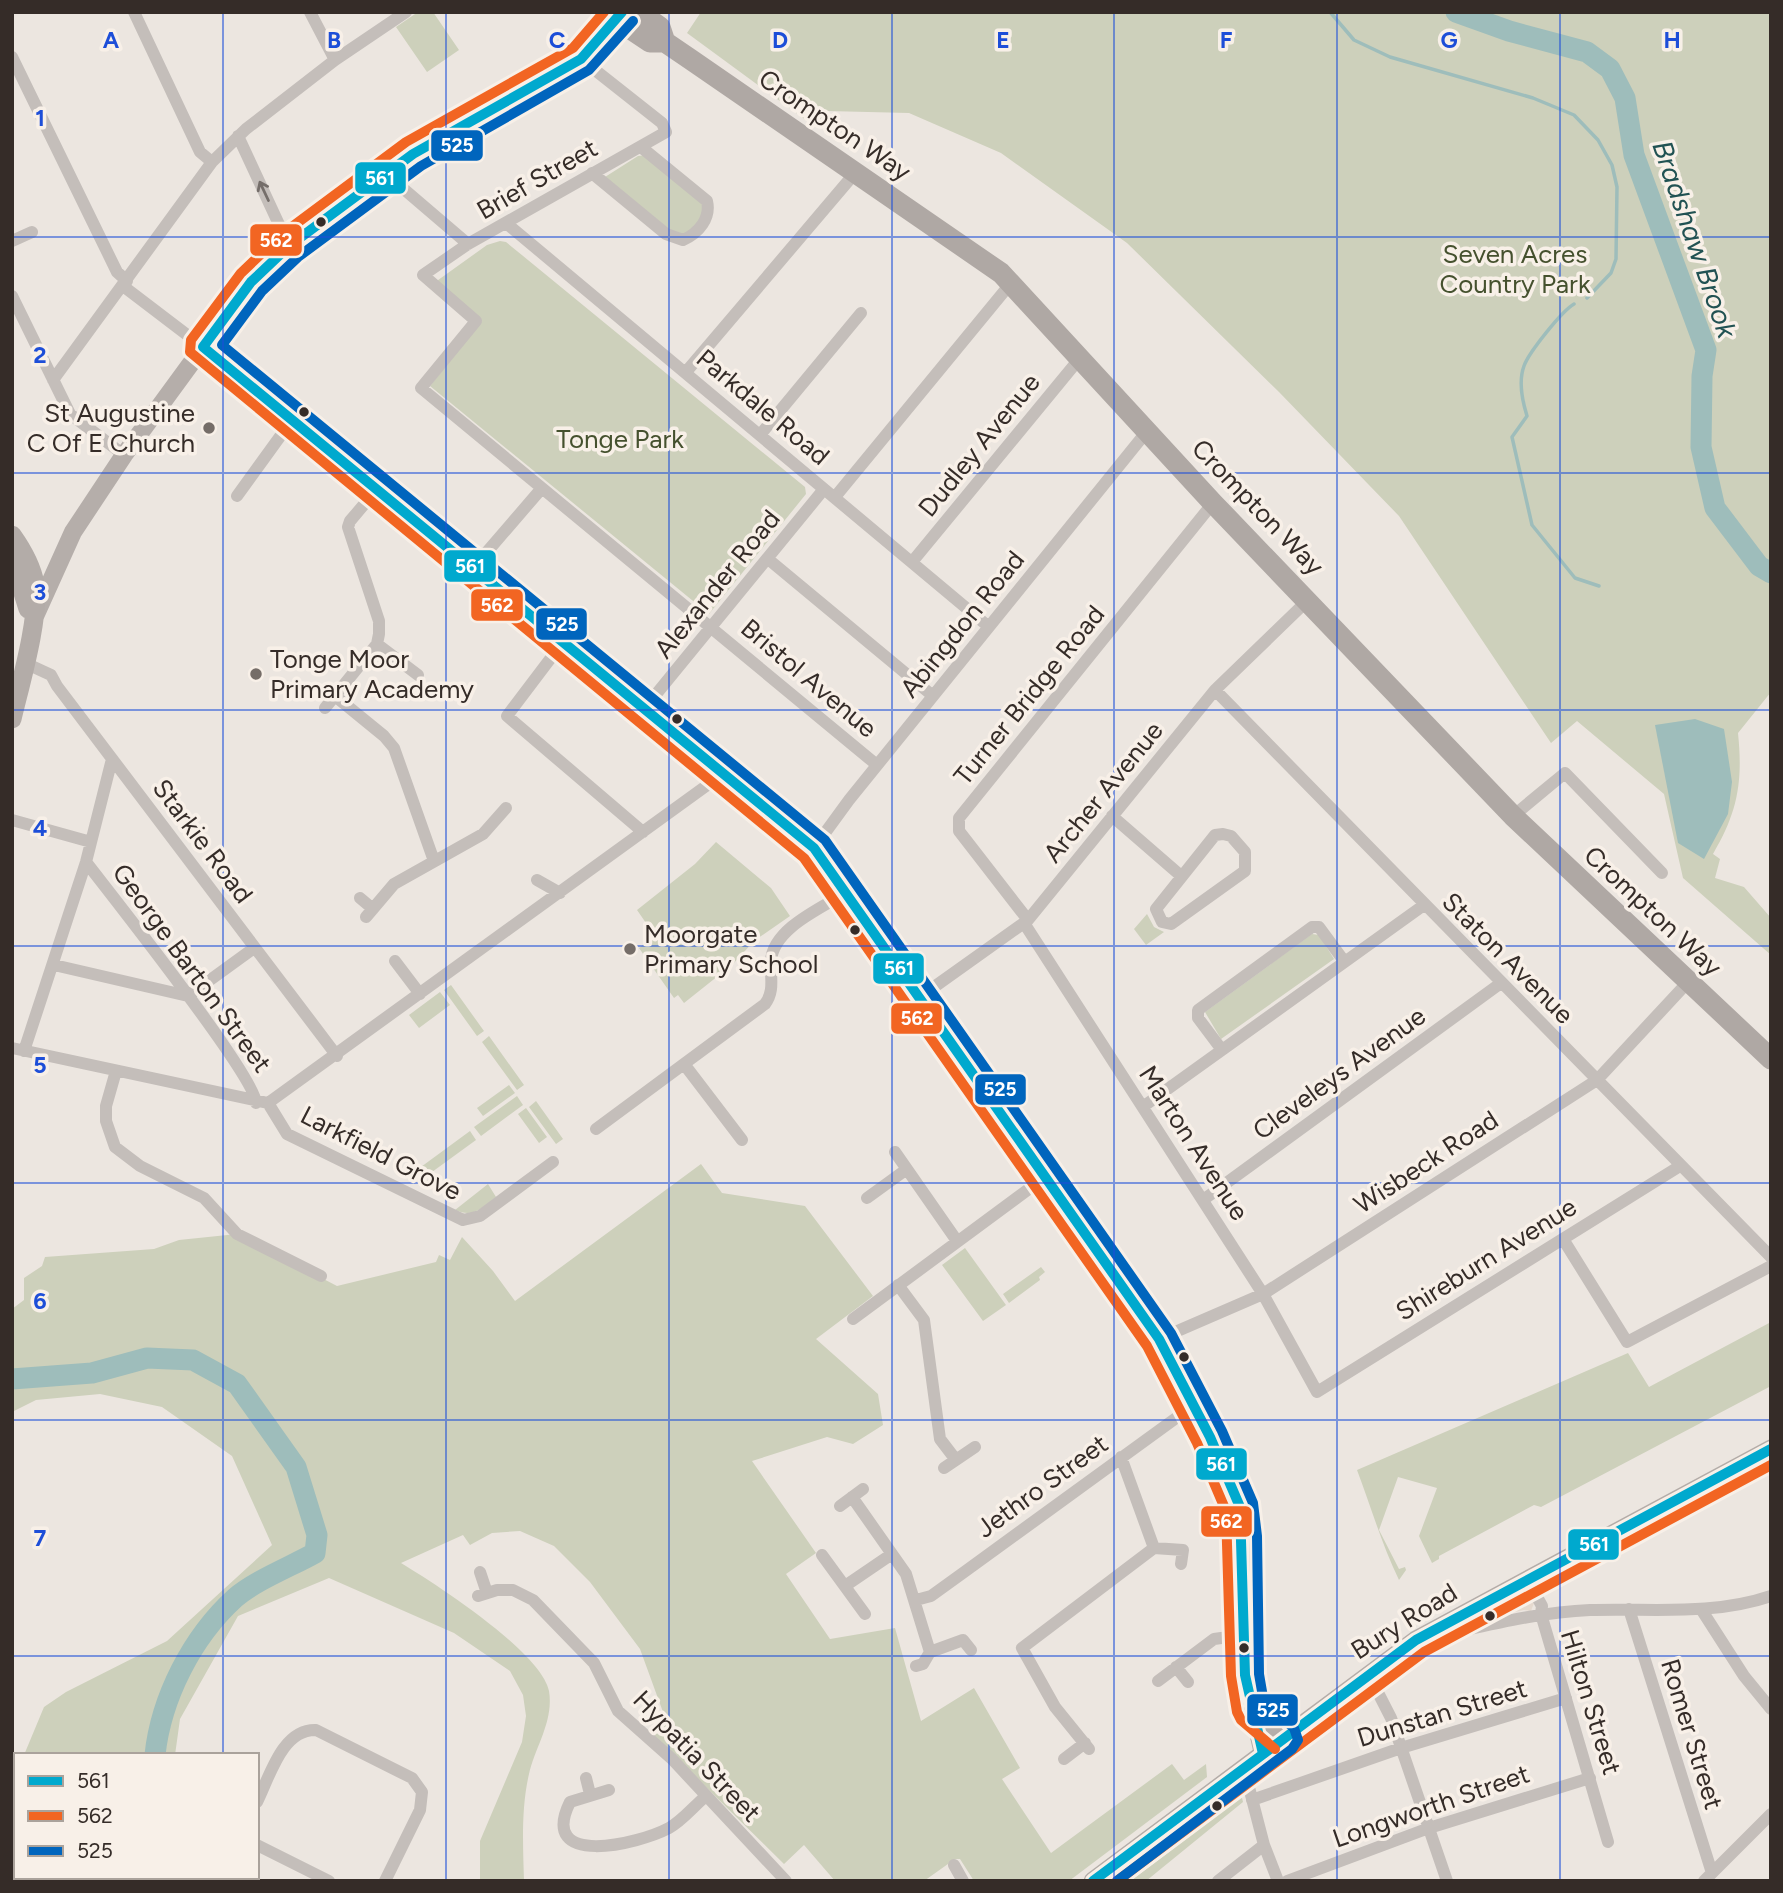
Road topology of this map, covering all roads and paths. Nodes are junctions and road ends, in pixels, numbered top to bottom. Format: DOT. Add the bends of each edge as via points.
graph roads {
  1 [pos="134,12"];
  2 [pos="310,12"];
  3 [pos="405,12"];
  4 [pos="639,12"];
  5 [pos="615,15"];
  6 [pos="665,42"];
  7 [pos="12,57"];
  8 [pos="581,59"];
  9 [pos="335,60"];
  10 [pos="238,136"];
  11 [pos="641,147"];
  12 [pos="212,162"];
  13 [pos="385,173"];
  14 [pos="592,173"];
  15 [pos="855,173"];
  16 [pos="506,223"];
  17 [pos="32,232"];
  18 [pos="12,241"];
  19 [pos="468,244"];
  20 [pos="289,246"];
  21 [pos="1011,283"];
  22 [pos="125,284"];
  23 [pos="12,296"];
  24 [pos="861,313"];
  25 [pos="203,347"];
  26 [pos="1080,358"];
  27 [pos="686,372"];
  28 [pos="53,380"];
  29 [pos="421,388"];
  30 [pos="292,420"];
  31 [pos="1148,430"];
  32 [pos="760,435"];
  33 [pos="124,455"];
  34 [pos="378,488"];
  35 [pos="542,488"];
  36 [pos="830,493"];
  37 [pos="237,496"];
  38 [pos="1213,503"];
  39 [pos="12,535"];
  40 [pos="60,556"];
  41 [pos="768,559"];
  42 [pos="912,562"];
  43 [pos="20,567"];
  44 [pos="474,567"];
  45 [pos="1308,600"];
  46 [pos="31,623"];
  47 [pos="712,626"];
  48 [pos="989,627"];
  49 [pos="563,642"];
  50 [pos="377,644"];
  51 [pos="25,663"];
  52 [pos="418,676"];
  53 [pos="1215,690"];
  54 [pos="335,696"];
  55 [pos="933,696"];
  56 [pos="326,708"];
  57 [pos="644,709"];
  58 [pos="12,719"];
  59 [pos="112,759"];
  60 [pos="877,765"];
  61 [pos="724,773"];
  62 [pos="506,808"];
  63 [pos="1112,816"];
  64 [pos="1513,816"];
  65 [pos="12,820"];
  66 [pos="643,832"];
  67 [pos="92,842"];
  68 [pos="814,848"];
  69 [pos="434,861"];
  70 [pos="86,862"];
  71 [pos="1662,873"];
  72 [pos="1180,875"];
  73 [pos="537,880"];
  74 [pos="560,892"];
  75 [pos="847,892"];
  76 [pos="360,898"];
  77 [pos="1424,905"];
  78 [pos="1026,921"];
  79 [pos="254,948"];
  80 [pos="396,961"];
  81 [pos="1344,961"];
  82 [pos="54,965"];
  83 [pos="1688,982"];
  84 [pos="1501,983"];
  85 [pos="420,994"];
  86 [pos="188,996"];
  87 [pos="920,997"];
  88 [pos="18,1050"];
  89 [pos="1222,1050"];
  90 [pos="337,1056"];
  91 [pos="1771,1059"];
  92 [pos="684,1064"];
  93 [pos="116,1072"];
  94 [pos="1597,1080"];
  95 [pos="262,1103"];
  96 [pos="1144,1106"];
  97 [pos="596,1129"];
  98 [pos="742,1140"];
  99 [pos="895,1152"];
  100 [pos="553,1162"];
  101 [pos="1680,1166"];
  102 [pos="907,1169"];
  103 [pos="1045,1177"];
  104 [pos="867,1198"];
  105 [pos="1203,1200"];
  106 [pos="1563,1239"];
  107 [pos="957,1241"];
  108 [pos="1771,1257"];
  109 [pos="1771,1266"];
  110 [pos="321,1276"];
  111 [pos="898,1285"];
  112 [pos="1263,1294"];
  113 [pos="853,1319"];
  114 [pos="1159,1339"];
  115 [pos="1317,1392"];
  116 [pos="1194,1405"];
  117 [pos="975,1447"];
  118 [pos="1771,1449"];
  119 [pos="1121,1457"];
  120 [pos="956,1460"];
  121 [pos="944,1468"];
  122 [pos="863,1489"];
  123 [pos="852,1497"];
  124 [pos="839,1506"];
  125 [pos="1154,1548"];
  126 [pos="892,1554"];
  127 [pos="822,1555"];
  128 [pos="1181,1564"];
  129 [pos="480,1572"];
  130 [pos="1527,1578"];
  131 [pos="845,1587"];
  132 [pos="1771,1596"];
  133 [pos="916,1600"];
  134 [pos="1629,1609"];
  135 [pos="1701,1609"];
  136 [pos="865,1614"];
  137 [pos="1541,1614"];
  138 [pos="1435,1628"];
  139 [pos="1243,1635"];
  140 [pos="971,1650"];
  141 [pos="930,1651"];
  142 [pos="916,1666"];
  143 [pos="1176,1667"];
  144 [pos="1368,1673"];
  145 [pos="1158,1681"];
  146 [pos="1188,1682"];
  147 [pos="1566,1698"];
  148 [pos="1771,1709"];
  149 [pos="1251,1710"];
  150 [pos="1284,1738"];
  151 [pos="1401,1748"];
  152 [pos="1263,1754"];
  153 [pos="1064,1759"];
  154 [pos="1244,1768"];
  155 [pos="586,1778"];
  156 [pos="1590,1778"];
  157 [pos="609,1790"];
  158 [pos="590,1794"];
  159 [pos="706,1796"];
  160 [pos="259,1798"];
  161 [pos="1252,1800"];
  162 [pos="1771,1814"];
  163 [pos="1429,1828"];
  164 [pos="1608,1842"];
  165 [pos="1264,1845"];
  166 [pos="259,1846"];
  167 [pos="954,1865"];
  168 [pos="1708,1877"];
  169 [pos="329,1881"];
  170 [pos="385,1881"];
  171 [pos="786,1881"];
  172 [pos="963,1881"];
  173 [pos="1093,1881"];
  174 [pos="1218,1881"];
  175 [pos="1278,1881"];
  176 [pos="1287,1881"];
  177 [pos="1447,1881"];
  1 -- 12 [label="street" via="200,152"];
  2 -- 9 [label="street"];
  3 -- 9 [label="street"];
  4 -- 6 [label="highway, Crompton Way" via="660,27"];
  5 -- 6 [label="highway, Crompton Way" via="650,42"];
  5 -- 8 [label="street"];
  6 -- 15 [label="highway, Crompton Way"];
  7 -- 22 [label="street"];
  8 -- 11 [label="street, Brief Street" via="662,123 666,132"];
  8 -- 13 [label="street"];
  9 -- 10 [label="street"];
  10 -- 12 [label="street"];
  20 -- 10 [label="street, one-way"];
  11 -- 14 [label="street, Brief Street"];
  11 -- 14 [label="street" via="707,201 707,217 691,236 683,240 666,234"];
  12 -- 22 [label="street"];
  13 -- 19 [label="street"];
  13 -- 20 [label="street"];
  14 -- 16 [label="street, Brief Street"];
  15 -- 21 [label="highway, Crompton Way"];
  15 -- 27 [label="street"];
  16 -- 19 [label="street, Brief Street"];
  16 -- 27 [label="street, Parkdale Road"];
  17 -- 18 [label="street"];
  19 -- 29 [label="street, Brief Street" via="423,275 476,321"];
  20 -- 25 [label="street" via="251,282"];
  21 -- 26 [label="highway, Crompton Way"];
  21 -- 36 [label="street, Alexander Road"];
  22 -- 25 [label="street"];
  22 -- 28 [label="street"];
  23 -- 28 [label="street"];
  24 -- 32 [label="street"];
  25 -- 30 [label="main road"];
  25 -- 33 [label="main road"];
  26 -- 31 [label="highway, Crompton Way"];
  26 -- 42 [label="street, Dudley Avenue"];
  27 -- 32 [label="street, Parkdale Road"];
  28 -- 33 [label="street" via="70,414"];
  29 -- 35 [label="street, Bristol Avenue"];
  30 -- 34 [label="main road"];
  30 -- 37 [label="street" via="256,479"];
  31 -- 38 [label="highway, Crompton Way"];
  31 -- 48 [label="street, Abingdon Road"];
  32 -- 36 [label="street, Parkdale Road"];
  33 -- 40 [label="main road"];
  34 -- 44 [label="main road"];
  34 -- 50 [label="street" via="348,527 379,621"];
  35 -- 44 [label="street"];
  35 -- 47 [label="street, Bristol Avenue"];
  36 -- 41 [label="street, Alexander Road"];
  36 -- 42 [label="street, Parkdale Road"];
  38 -- 45 [label="highway, Crompton Way"];
  38 -- 78 [label="street, Turner Bridge Road" via="959,818 960,831"];
  39 -- 43 [label="main road"];
  40 -- 43 [label="main road"];
  40 -- 46 [label="main road"];
  41 -- 47 [label="street, Alexander Road"];
  41 -- 55 [label="street"];
  42 -- 48 [label="street, Parkdale Road"];
  43 -- 46 [label="main road" via="36,593"];
  44 -- 49 [label="main road"];
  45 -- 53 [label="street, Archer Avenue"];
  45 -- 64 [label="highway, Crompton Way"];
  46 -- 51 [label="main road"];
  47 -- 57 [label="street, Alexander Road"];
  47 -- 60 [label="street, Bristol Avenue"];
  48 -- 55 [label="street, Abingdon Road"];
  49 -- 57 [label="main road"];
  49 -- 66 [label="street" via="508,712 509,719"];
  50 -- 52 [label="street"];
  50 -- 54 [label="street"];
  51 -- 58 [label="main road"];
  51 -- 59 [label="street, Starkie Road" via="50,673"];
  53 -- 63 [label="street, Archer Avenue"];
  53 -- 77 [label="street, Staton Avenue"];
  54 -- 56 [label="street"];
  54 -- 69 [label="street" via="394,748"];
  55 -- 60 [label="street, Abingdon Road"];
  57 -- 61 [label="main road"];
  59 -- 67 [label="street"];
  59 -- 79 [label="street, Starkie Road"];
  60 -- 68 [label="street, Abingdon Road"];
  61 -- 66 [label="street"];
  61 -- 68 [label="main road"];
  62 -- 69 [label="street" via="489,819 483,834"];
  63 -- 72 [label="street"];
  63 -- 78 [label="street, Archer Avenue"];
  64 -- 71 [label="street" via="1565,773"];
  64 -- 83 [label="highway, Crompton Way"];
  65 -- 67 [label="street"];
  66 -- 74 [label="street"];
  67 -- 70 [label="street"];
  68 -- 75 [label="main road"];
  69 -- 76 [label="street" via="394,884 370,913"];
  70 -- 82 [label="street"];
  70 -- 86 [label="street, George Barton Street"];
  72 -- 72 [label="street" via="1215,835 1231,836 1245,852 1245,871 1171,924 1163,922 1156,909"];
  73 -- 74 [label="street"];
  74 -- 85 [label="street"];
  75 -- 87 [label="main road"];
  75 -- 92 [label="street" via="779,939 771,956 771,994 765,1004 707,1040"];
  77 -- 81 [label="street"];
  77 -- 84 [label="street, Staton Avenue"];
  78 -- 87 [label="street, Archer Avenue"];
  78 -- 96 [label="street, Marton Avenue"];
  79 -- 86 [label="street"];
  79 -- 90 [label="street, Starkie Road"];
  80 -- 85 [label="street"];
  81 -- 89 [label="street"];
  81 -- 89 [label="street" via="1320,927 1312,927 1198,1010 1198,1018"];
  82 -- 86 [label="street"];
  82 -- 88 [label="street"];
  83 -- 91 [label="highway, Crompton Way"];
  83 -- 94 [label="street, Wisbeck Road"];
  84 -- 94 [label="street, Staton Avenue"];
  84 -- 105 [label="street, Cleveleys Avenue"];
  85 -- 90 [label="street"];
  86 -- 95 [label="street, George Barton Street"];
  87 -- 103 [label="main road"];
  88 -- 93 [label="street"];
  89 -- 96 [label="street"];
  90 -- 95 [label="street"];
  92 -- 97 [label="street"];
  92 -- 98 [label="street"];
  93 -- 95 [label="street"];
  93 -- 110 [label="street" via="106,1105 115,1147 140,1166 204,1198 237,1234 306,1261"];
  94 -- 101 [label="street, Staton Avenue"];
  94 -- 112 [label="street, Wisbeck Road"];
  95 -- 100 [label="street, Larkfield Grove" via="286,1134 463,1220 480,1216"];
  96 -- 105 [label="street, Marton Avenue"];
  99 -- 102 [label="street"];
  101 -- 106 [label="street, Shireburn Avenue"];
  101 -- 108 [label="street, Staton Avenue"];
  102 -- 104 [label="street"];
  102 -- 107 [label="street"];
  103 -- 107 [label="street"];
  103 -- 114 [label="main road"];
  105 -- 112 [label="street, Marton Avenue"];
  106 -- 109 [label="street" via="1627,1342"];
  106 -- 115 [label="street, Shireburn Avenue"];
  107 -- 111 [label="street"];
  111 -- 113 [label="street"];
  111 -- 120 [label="street" via="924,1320 940,1438"];
  112 -- 114 [label="street, Wisbeck Road"];
  112 -- 115 [label="street, Marton Avenue"];
  114 -- 116 [label="main road"];
  116 -- 119 [label="street, Jethro Street"];
  116 -- 139 [label="main road" via="1240,1507"];
  117 -- 120 [label="street"];
  118 -- 130 [label="main road, Bury Road"];
  119 -- 125 [label="street"];
  119 -- 133 [label="street, Jethro Street" via="931,1596"];
  120 -- 121 [label="street"];
  122 -- 123 [label="street"];
  123 -- 124 [label="street"];
  123 -- 126 [label="street"];
  125 -- 128 [label="street" via="1183,1550"];
  125 -- 153 [label="street" via="1022,1648 1055,1707 1087,1746"];
  126 -- 131 [label="street"];
  126 -- 133 [label="street"];
  127 -- 131 [label="street"];
  129 -- 159 [label="street, Hypatia Street" via="482,1595 513,1590 533,1600 594,1663 618,1711"];
  130 -- 137 [label="street, Hilton Street" via="1542,1606"];
  130 -- 138 [label="main road, Bury Road"];
  131 -- 136 [label="street"];
  132 -- 135 [label="street" via="1742,1606"];
  133 -- 141 [label="street"];
  134 -- 135 [label="street"];
  134 -- 137 [label="street"];
  134 -- 168 [label="street, Romer Street"];
  135 -- 148 [label="street"];
  137 -- 138 [label="street" via="1452,1633"];
  137 -- 147 [label="street, Hilton Street"];
  138 -- 144 [label="main road, Bury Road"];
  139 -- 143 [label="street" via="1214,1639"];
  139 -- 149 [label="main road"];
  140 -- 141 [label="street" via="963,1640"];
  141 -- 142 [label="street" via="923,1664"];
  143 -- 145 [label="street"];
  143 -- 146 [label="street"];
  144 -- 150 [label="main road, Bury Road"];
  144 -- 151 [label="street"];
  147 -- 151 [label="street, Dunstan Street"];
  147 -- 156 [label="street, Hilton Street"];
  149 -- 150 [label="main road"];
  149 -- 152 [label="main road"];
  150 -- 152 [label="main road, Bury Road"];
  151 -- 161 [label="street, Dunstan Street"];
  151 -- 163 [label="street"];
  152 -- 154 [label="main road, Bury Road"];
  154 -- 161 [label="street"];
  154 -- 173 [label="main road, Bury Road"];
  155 -- 158 [label="street"];
  156 -- 163 [label="street, Longworth Street"];
  156 -- 164 [label="street, Hilton Street"];
  157 -- 158 [label="street"];
  158 -- 159 [label="street" via="570,1802 564,1826 568,1837 591,1849 671,1827"];
  159 -- 171 [label="street, Hypatia Street"];
  160 -- 170 [label="street" via="290,1738 303,1730 316,1730 412,1778 422,1793 420,1810"];
  161 -- 165 [label="street"];
  162 -- 168 [label="street"];
  163 -- 176 [label="street, Longworth Street"];
  163 -- 177 [label="street"];
  165 -- 174 [label="street"];
  165 -- 175 [label="street"];
  166 -- 169 [label="street"];
  167 -- 172 [label="street"];
}
